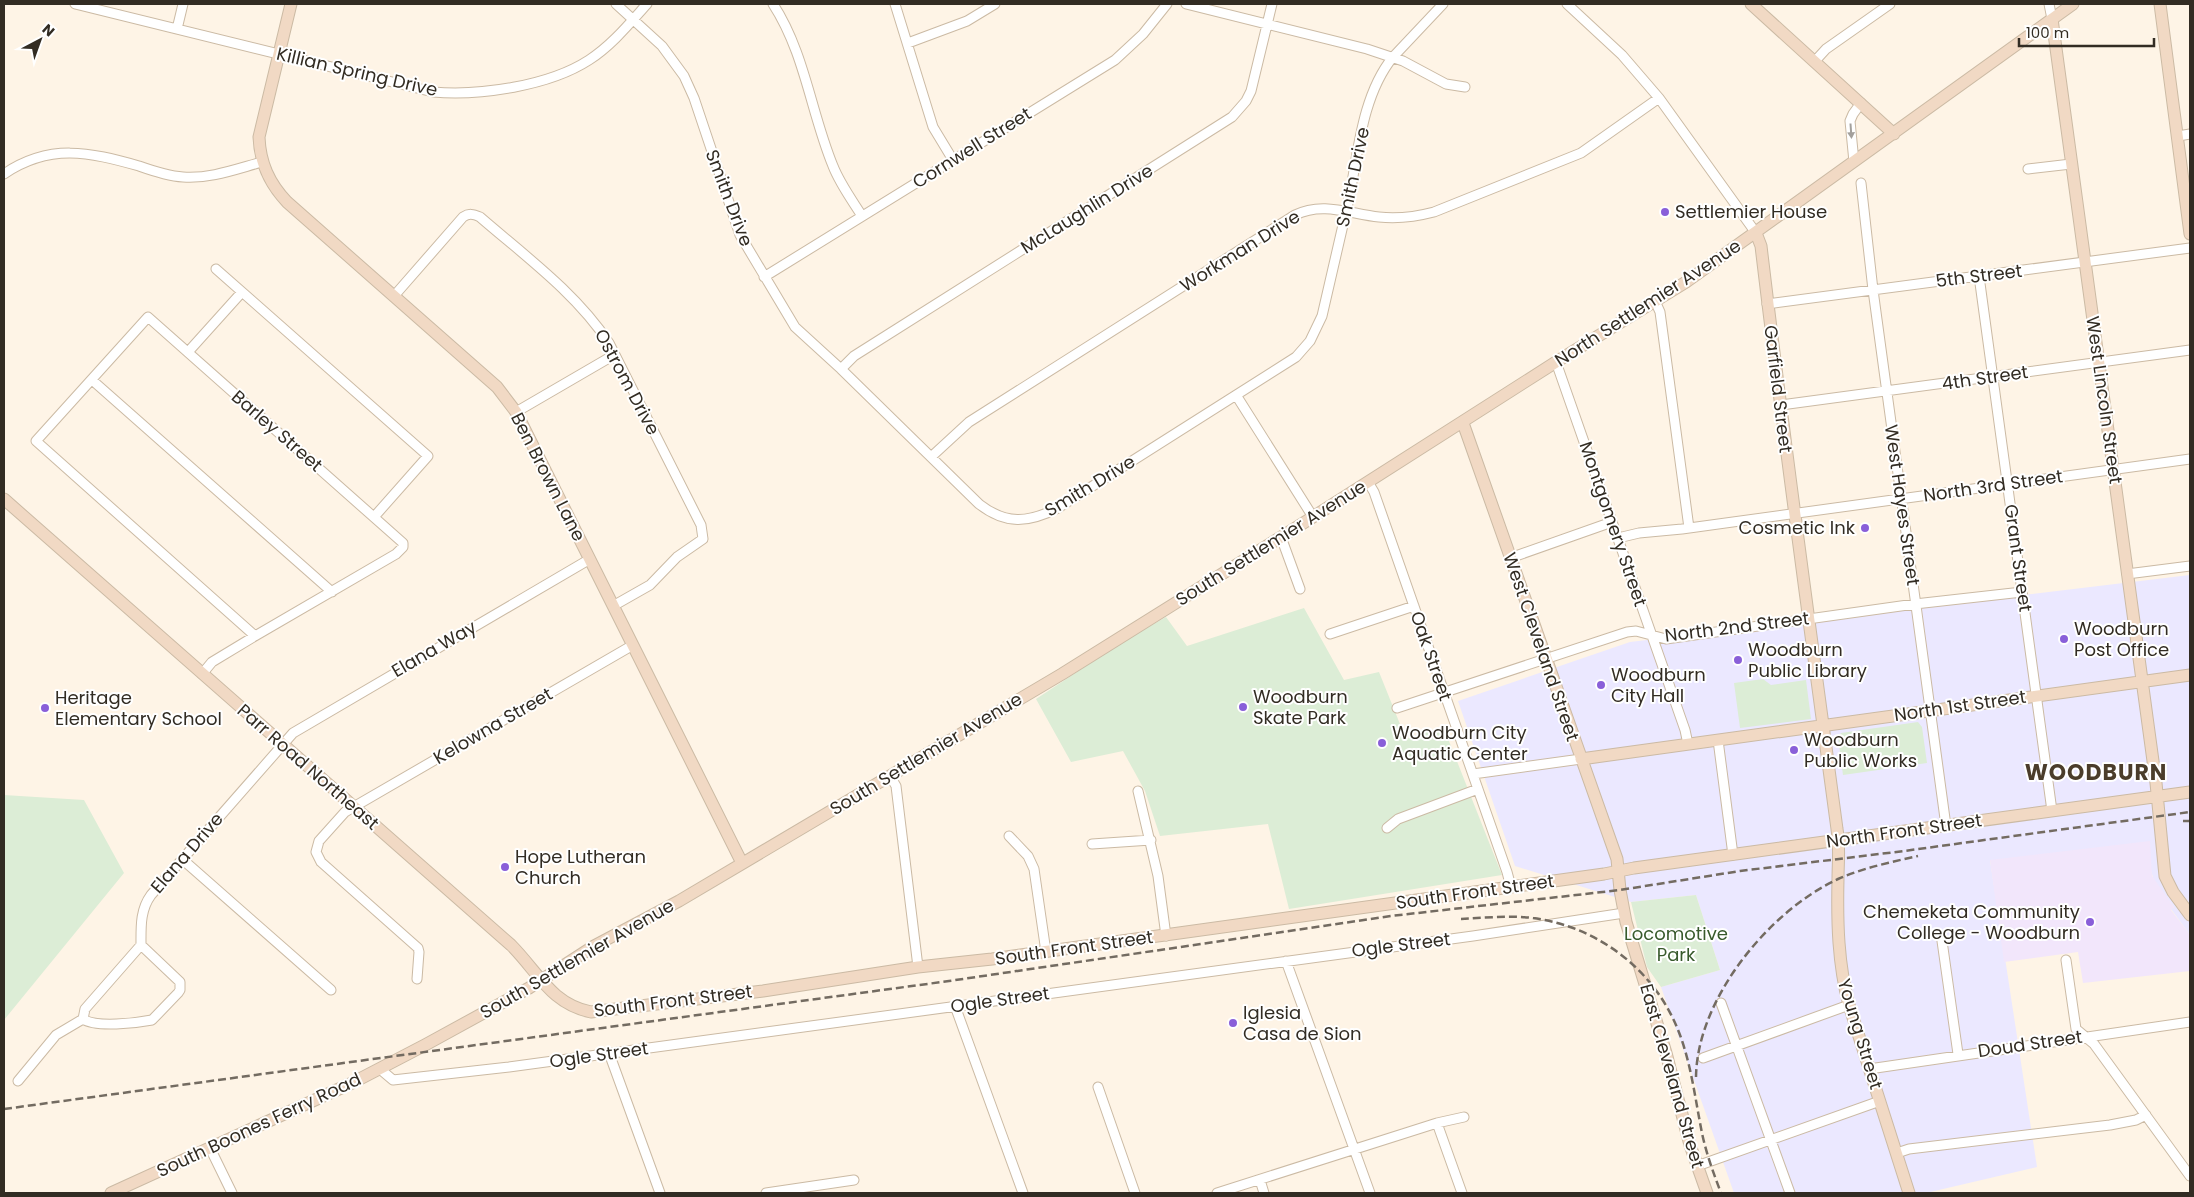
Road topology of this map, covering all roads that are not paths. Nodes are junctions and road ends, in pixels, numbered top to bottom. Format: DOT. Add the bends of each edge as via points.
graph roads {
  1 [pos="75,4"];
  2 [pos="183,4"];
  3 [pos="292,4"];
  4 [pos="616,4"];
  5 [pos="647,4"];
  6 [pos="773,4"];
  7 [pos="894,4"];
  8 [pos="995,4"];
  9 [pos="1167,4"];
  10 [pos="1186,4"];
  11 [pos="1272,4"];
  12 [pos="1443,4"];
  13 [pos="1567,4"];
  14 [pos="1751,4"];
  15 [pos="1890,4"];
  16 [pos="2049,4"];
  17 [pos="2073,4"];
  18 [pos="2160,4"];
  19 [pos="633,19"];
  20 [pos="2052,19"];
  21 [pos="1267,25"];
  22 [pos="177,29"];
  23 [pos="908,43"];
  24 [pos="280,54"];
  25 [pos="1393,57"];
  26 [pos="1815,61"];
  27 [pos="1465,87"];
  28 [pos="1659,98"];
  29 [pos="1861,103"];
  30 [pos="1894,134"];
  31 [pos="2190,134"];
  32 [pos="2178,136"];
  33 [pos="953,160"];
  34 [pos="262,162"];
  35 [pos="1854,162"];
  36 [pos="2071,164"];
  37 [pos="2028,169"];
  38 [pos="4,174"];
  39 [pos="1861,183"];
  40 [pos="1346,211"];
  41 [pos="862,216"];
  42 [pos="1756,233"];
  43 [pos="2190,234"];
  44 [pos="2190,248"];
  45 [pos="2085,262"];
  46 [pos="216,269"];
  47 [pos="1979,276"];
  48 [pos="764,277"];
  49 [pos="1873,290"];
  50 [pos="242,292"];
  51 [pos="394,296"];
  52 [pos="1655,301"];
  53 [pos="1767,304"];
  54 [pos="2190,350"];
  55 [pos="188,352"];
  56 [pos="614,355"];
  57 [pos="1556,362"];
  58 [pos="2098,362"];
  59 [pos="841,370"];
  60 [pos="1993,376"];
  61 [pos="92,380"];
  62 [pos="1886,391"];
  63 [pos="1236,395"];
  64 [pos="1780,406"];
  65 [pos="516,412"];
  66 [pos="1463,423"];
  67 [pos="931,457"];
  68 [pos="2190,459"];
  69 [pos="2113,470"];
  70 [pos="1368,482"];
  71 [pos="2008,484"];
  72 [pos="1901,498"];
  73 [pos="4,499"];
  74 [pos="1794,512"];
  75 [pos="374,517"];
  76 [pos="1313,517"];
  77 [pos="1612,522"];
  78 [pos="1689,528"];
  79 [pos="1281,537"];
  80 [pos="1618,538"];
  81 [pos="1510,558"];
  82 [pos="590,559"];
  83 [pos="2190,566"];
  84 [pos="2127,574"];
  85 [pos="1300,589"];
  86 [pos="332,592"];
  87 [pos="2022,592"];
  88 [pos="1915,604"];
  89 [pos="613,606"];
  90 [pos="1414,606"];
  91 [pos="1810,618"];
  92 [pos="1330,634"];
  93 [pos="255,636"];
  94 [pos="1652,636"];
  95 [pos="633,645"];
  96 [pos="1546,658"];
  97 [pos="202,674"];
  98 [pos="2190,675"];
  99 [pos="2142,682"];
  100 [pos="1444,694"];
  101 [pos="2036,696"];
  102 [pos="1397,708"];
  103 [pos="1931,711"];
  104 [pos="1824,725"];
  105 [pos="1718,740"];
  106 [pos="1688,744"];
  107 [pos="282,745"];
  108 [pos="1581,759"];
  109 [pos="1473,774"];
  110 [pos="890,776"];
  111 [pos="1478,789"];
  112 [pos="1138,791"];
  113 [pos="2190,792"];
  114 [pos="2158,797"];
  115 [pos="353,807"];
  116 [pos="2052,812"];
  117 [pos="1946,826"];
  118 [pos="1387,828"];
  119 [pos="1009,836"];
  120 [pos="1151,840"];
  121 [pos="1839,840"];
  122 [pos="1092,844"];
  123 [pos="1733,854"];
  124 [pos="182,859"];
  125 [pos="742,863"];
  126 [pos="1618,872"];
  127 [pos="1511,887"];
  128 [pos="1624,913"];
  129 [pos="2190,915"];
  130 [pos="1166,936"];
  131 [pos="1942,941"];
  132 [pos="141,946"];
  133 [pos="1046,952"];
  134 [pos="2066,960"];
  135 [pos="1286,961"];
  136 [pos="918,967"];
  137 [pos="417,979"];
  138 [pos="541,980"];
  139 [pos="331,990"];
  140 [pos="1721,1003"];
  141 [pos="1848,1005"];
  142 [pos="955,1006"];
  143 [pos="83,1019"];
  144 [pos="2190,1022"];
  145 [pos="2084,1037"];
  146 [pos="1738,1047"];
  147 [pos="609,1053"];
  148 [pos="1958,1054"];
  149 [pos="1703,1058"];
  150 [pos="380,1069"];
  151 [pos="1869,1069"];
  152 [pos="18,1081"];
  153 [pos="1098,1087"];
  154 [pos="1880,1101"];
  155 [pos="2146,1115"];
  156 [pos="1464,1117"];
  157 [pos="1437,1123"];
  158 [pos="1770,1139"];
  159 [pos="210,1148"];
  160 [pos="1355,1149"];
  161 [pos="1897,1153"];
  162 [pos="1697,1166"];
  163 [pos="2190,1176"];
  164 [pos="854,1180"];
  165 [pos="1260,1180"];
  166 [pos="806,1190"];
  167 [pos="111,1193"];
  168 [pos="232,1193"];
  169 [pos="660,1193"];
  170 [pos="766,1193"];
  171 [pos="1023,1193"];
  172 [pos="1135,1193"];
  173 [pos="1217,1193"];
  174 [pos="1264,1193"];
  175 [pos="1370,1193"];
  176 [pos="1462,1193"];
  177 [pos="1707,1193"];
  178 [pos="1790,1193"];
  179 [pos="1909,1193"];
  1 -- 22 [label="street, Killian Spring Drive"];
  2 -- 22 [label="street"];
  3 -- 24 [label="main road, Ben Brown Lane"];
  4 -- 19 [label="street, Smith Drive"];
  5 -- 19 [label="street, Killian Spring Drive"];
  6 -- 41 [label="street" via="795,46 833,166"];
  7 -- 23 [label="street"];
  8 -- 23 [label="street" via="967,21"];
  9 -- 33 [label="street, Cornwell Street" via="1143,34 1115,60"];
  10 -- 21 [label="street"];
  11 -- 21 [label="street, McLaughlin Drive"];
  12 -- 25 [label="street, Smith Drive"];
  13 -- 28 [label="street, Garfield Street" via="1616,49"];
  14 -- 26 [label="main road"];
  15 -- 26 [label="street" via="1826,49"];
  16 -- 20 [label="street, West Lincoln Street"];
  17 -- 20 [label="main road, North Settlemier Avenue"];
  18 -- 32 [label="main road"];
  19 -- 24 [label="street, Killian Spring Drive" via="591,59 562,75 482,92 433,92"];
  19 -- 48 [label="street, Smith Drive" via="670,55 684,76 740,235"];
  20 -- 30 [label="main road, North Settlemier Avenue"];
  20 -- 36 [label="main road, West Lincoln Street"];
  21 -- 25 [label="street"];
  21 -- 59 [label="street, McLaughlin Drive" via="1251,91 1232,117 854,356"];
  22 -- 24 [label="street, Killian Spring Drive"];
  23 -- 33 [label="street" via="933,127"];
  24 -- 34 [label="main road, Ben Brown Lane" via="259,137"];
  25 -- 27 [label="street" via="1446,84"];
  25 -- 40 [label="street, Smith Drive" via="1382,73 1368,110"];
  26 -- 29 [label="main road"];
  28 -- 40 [label="street, Workman Drive" via="1580,153 1434,212 1389,218"];
  28 -- 42 [label="street, Garfield Street"];
  29 -- 30 [label="main road"];
  29 -- 35 [label="street, one-way" via="1850,121"];
  30 -- 35 [label="main road, North Settlemier Avenue"];
  31 -- 32 [label="street"];
  32 -- 43 [label="main road"];
  33 -- 41 [label="street, Cornwell Street"];
  34 -- 38 [label="street" via="214,175 185,177 90,153 69,152 31,159"];
  34 -- 51 [label="main road, Ben Brown Lane" via="278,193"];
  35 -- 42 [label="main road, North Settlemier Avenue"];
  36 -- 37 [label="street"];
  36 -- 45 [label="main road, West Lincoln Street"];
  39 -- 49 [label="street, West Hayes Street"];
  40 -- 63 [label="street, Smith Drive" via="1322,316 1310,341 1296,357"];
  40 -- 67 [label="street, Workman Drive" via="1314,208 1295,215 969,422"];
  41 -- 48 [label="street, Cornwell Street"];
  42 -- 52 [label="main road, North Settlemier Avenue"];
  42 -- 53 [label="main road, Garfield Street" via="1761,246"];
  44 -- 45 [label="street, 5th Street"];
  45 -- 47 [label="street, 5th Street"];
  45 -- 58 [label="main road, West Lincoln Street"];
  46 -- 50 [label="street"];
  47 -- 49 [label="street, 5th Street"];
  47 -- 60 [label="street, Grant Street"];
  48 -- 59 [label="street, Smith Drive" via="795,327"];
  49 -- 53 [label="street, 5th Street"];
  49 -- 62 [label="street, West Hayes Street"];
  50 -- 55 [label="street"];
  50 -- 75 [label="street" via="428,456"];
  51 -- 56 [label="street, Ostrom Drive" via="458,222 468,214 480,217 569,295 596,324"];
  51 -- 65 [label="main road, Ben Brown Lane" via="497,387"];
  52 -- 57 [label="main road, North Settlemier Avenue"];
  52 -- 78 [label="street" via="1660,312"];
  53 -- 64 [label="main road, Garfield Street"];
  54 -- 58 [label="street, 4th Street"];
  55 -- 61 [label="street, Barley Street" via="148,317"];
  55 -- 75 [label="street, Barley Street"];
  56 -- 65 [label="street"];
  56 -- 89 [label="street, Ostrom Drive" via="700,524 703,539 677,557 650,585"];
  57 -- 66 [label="main road, North Settlemier Avenue"];
  57 -- 77 [label="street, Montgomery Street"];
  58 -- 60 [label="street, 4th Street"];
  58 -- 69 [label="main road, West Lincoln Street"];
  59 -- 67 [label="street, Smith Drive"];
  60 -- 62 [label="street, 4th Street"];
  60 -- 71 [label="street, Grant Street"];
  61 -- 86 [label="street"];
  61 -- 93 [label="street" via="36,441"];
  62 -- 64 [label="street, 4th Street"];
  62 -- 72 [label="street, West Hayes Street"];
  63 -- 67 [label="street, Smith Drive" via="1058,508 1031,519 1012,519 986,509"];
  63 -- 76 [label="street"];
  64 -- 74 [label="main road, Garfield Street"];
  65 -- 82 [label="main road, Ben Brown Lane"];
  66 -- 70 [label="main road, South Settlemier Avenue"];
  66 -- 81 [label="main road, West Cleveland Street"];
  68 -- 69 [label="street, North 3rd Street"];
  69 -- 71 [label="street, North 3rd Street"];
  69 -- 84 [label="main road, West Lincoln Street"];
  70 -- 76 [label="main road, South Settlemier Avenue"];
  70 -- 90 [label="street, Oak Street"];
  71 -- 72 [label="street, North 3rd Street"];
  71 -- 87 [label="street, Grant Street"];
  72 -- 74 [label="street, North 3rd Street"];
  72 -- 88 [label="street, West Hayes Street"];
  73 -- 97 [label="main road, Parr Road Northeast"];
  74 -- 78 [label="street, North 3rd Street"];
  74 -- 91 [label="main road, Garfield Street"];
  75 -- 86 [label="street, Barley Street" via="400,539 403,547"];
  76 -- 79 [label="main road, South Settlemier Avenue"];
  77 -- 80 [label="street, Montgomery Street"];
  77 -- 81 [label="street"];
  78 -- 80 [label="street, North 3rd Street"];
  79 -- 85 [label="street"];
  79 -- 110 [label="main road, South Settlemier Avenue"];
  80 -- 94 [label="street, Montgomery Street"];
  81 -- 96 [label="main road, West Cleveland Street"];
  82 -- 89 [label="main road, Ben Brown Lane"];
  82 -- 107 [label="street, Elana Way" via="296,730"];
  83 -- 84 [label="street"];
  84 -- 99 [label="main road, West Lincoln Street"];
  86 -- 93 [label="street"];
  87 -- 88 [label="street, North 2nd Street"];
  87 -- 101 [label="street, Grant Street"];
  88 -- 91 [label="street, North 2nd Street"];
  88 -- 103 [label="street, West Hayes Street"];
  89 -- 95 [label="main road, Ben Brown Lane"];
  90 -- 92 [label="street"];
  90 -- 100 [label="street, Oak Street"];
  91 -- 94 [label="street, North 2nd Street" via="1666,639"];
  91 -- 104 [label="main road, Garfield Street"];
  93 -- 97 [label="street" via="212,662"];
  94 -- 96 [label="street, North 2nd Street" via="1627,632"];
  94 -- 106 [label="street, Montgomery Street"];
  95 -- 115 [label="street, Kelowna Street"];
  95 -- 125 [label="main road, Ben Brown Lane"];
  96 -- 100 [label="street, North 2nd Street"];
  96 -- 108 [label="main road, West Cleveland Street"];
  97 -- 107 [label="main road, Parr Road Northeast"];
  98 -- 99 [label="main road, North 1st Street"];
  99 -- 101 [label="main road, North 1st Street"];
  99 -- 114 [label="main road, West Lincoln Street"];
  100 -- 102 [label="street, North 2nd Street"];
  100 -- 109 [label="street, Oak Street"];
  101 -- 103 [label="main road, North 1st Street"];
  101 -- 116 [label="street, Grant Street"];
  103 -- 104 [label="main road, North 1st Street"];
  103 -- 117 [label="street, West Hayes Street"];
  104 -- 105 [label="main road, North 1st Street"];
  104 -- 121 [label="main road, Garfield Street"];
  105 -- 106 [label="main road, North 1st Street"];
  105 -- 123 [label="street"];
  106 -- 108 [label="main road, North 1st Street"];
  107 -- 115 [label="main road, Parr Road Northeast"];
  107 -- 124 [label="street, Elana Drive"];
  108 -- 109 [label="street"];
  108 -- 126 [label="main road, West Cleveland Street" via="1617,859"];
  109 -- 111 [label="street, Oak Street"];
  110 -- 125 [label="main road, South Settlemier Avenue"];
  110 -- 136 [label="street" via="896,786"];
  111 -- 118 [label="street" via="1398,819"];
  111 -- 127 [label="street, Oak Street"];
  112 -- 120 [label="street"];
  113 -- 114 [label="main road, North Front Street"];
  114 -- 116 [label="main road, North Front Street"];
  114 -- 129 [label="main road, West Lincoln Street" via="2165,876"];
  115 -- 137 [label="street, Kelowna Street" via="343,813 318,842 318,856 418,948"];
  115 -- 138 [label="main road, Parr Road Northeast" via="511,945"];
  116 -- 117 [label="main road, North Front Street"];
  117 -- 121 [label="main road, North Front Street"];
  119 -- 133 [label="street" via="1028,856 1034,869"];
  120 -- 122 [label="street"];
  120 -- 130 [label="street"];
  121 -- 123 [label="main road, North Front Street"];
  121 -- 141 [label="main road, Young Street" via="1839,953"];
  123 -- 126 [label="main road, North Front Street"];
  124 -- 132 [label="street, Elana Drive" via="146,901"];
  124 -- 139 [label="street"];
  125 -- 138 [label="main road, South Settlemier Avenue" via="594,946"];
  126 -- 127 [label="main road, South Front Street"];
  126 -- 128 [label="main road, East Cleveland Street"];
  127 -- 130 [label="main road, South Front Street"];
  128 -- 135 [label="street, Ogle Street"];
  128 -- 162 [label="main road, East Cleveland Street"];
  130 -- 133 [label="main road, South Front Street"];
  131 -- 148 [label="street"];
  132 -- 143 [label="street" via="85,1009"];
  132 -- 143 [label="street" via="180,982 178,993 152,1020 104,1024"];
  133 -- 136 [label="main road, South Front Street"];
  134 -- 145 [label="street" via="2076,1029"];
  135 -- 142 [label="street, Ogle Street"];
  135 -- 160 [label="street"];
  136 -- 138 [label="main road, South Front Street" via="601,1012 581,1010 564,1003"];
  138 -- 150 [label="main road, South Settlemier Avenue"];
  140 -- 146 [label="street"];
  141 -- 146 [label="street"];
  141 -- 151 [label="main road, Young Street"];
  142 -- 147 [label="street, Ogle Street"];
  142 -- 171 [label="street"];
  143 -- 152 [label="street" via="56,1035"];
  144 -- 145 [label="street, Doud Street"];
  145 -- 148 [label="street, Doud Street"];
  145 -- 155 [label="street" via="2094,1044"];
  146 -- 149 [label="street"];
  146 -- 158 [label="street"];
  147 -- 150 [label="street, Ogle Street" via="392,1080"];
  147 -- 169 [label="street"];
  148 -- 151 [label="street, Doud Street"];
  150 -- 159 [label="main road, South Boones Ferry Road"];
  151 -- 154 [label="main road, Young Street"];
  153 -- 172 [label="street"];
  154 -- 158 [label="street"];
  154 -- 161 [label="main road, Young Street"];
  155 -- 161 [label="street" via="2110,1125"];
  155 -- 163 [label="street"];
  156 -- 157 [label="street"];
  157 -- 160 [label="street"];
  157 -- 176 [label="street"];
  158 -- 162 [label="street"];
  158 -- 178 [label="street"];
  159 -- 167 [label="main road, South Boones Ferry Road"];
  159 -- 168 [label="street"];
  160 -- 165 [label="street"];
  160 -- 175 [label="street"];
  161 -- 179 [label="main road, Young Street"];
  162 -- 177 [label="main road, East Cleveland Street"];
  164 -- 166 [label="street"];
  165 -- 173 [label="street"];
  165 -- 174 [label="street"];
  166 -- 170 [label="street"];
}
